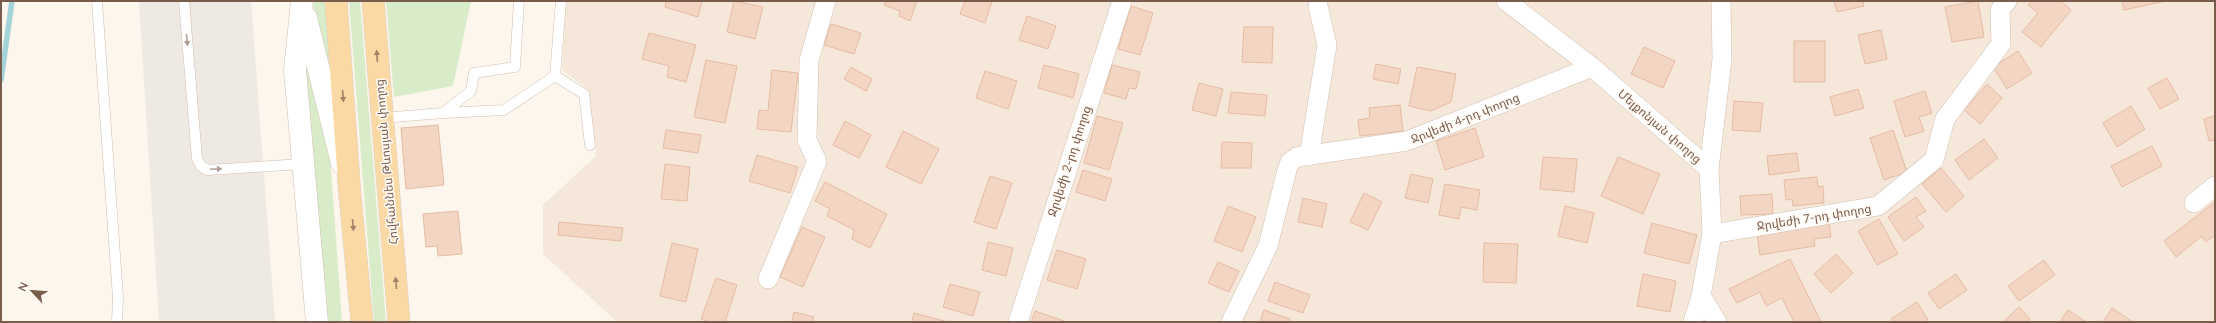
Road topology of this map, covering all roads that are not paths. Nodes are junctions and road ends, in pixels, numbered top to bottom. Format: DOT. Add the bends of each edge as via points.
graph roads {
  1 [pos="97,1"];
  2 [pos="184,1"];
  3 [pos="336,1"];
  4 [pos="373,1"];
  5 [pos="519,1"];
  6 [pos="561,1"];
  7 [pos="826,1"];
  8 [pos="1122,1"];
  9 [pos="1506,1"];
  10 [pos="1721,1"];
  11 [pos="2007,1"];
  12 [pos="1318,6"];
  13 [pos="1592,67"];
  14 [pos="555,76"];
  15 [pos="444,113"];
  16 [pos="382,118"];
  17 [pos="590,145"];
  18 [pos="1309,156"];
  19 [pos="303,164"];
  20 [pos="1709,169"];
  21 [pos="2215,186"];
  22 [pos="350,196"];
  23 [pos="2194,203"];
  24 [pos="1712,234"];
  25 [pos="768,279"];
  26 [pos="1701,296"];
  27 [pos="117,322"];
  28 [pos="317,322"];
  29 [pos="362,322"];
  30 [pos="399,322"];
  31 [pos="1018,322"];
  32 [pos="1231,322"];
  33 [pos="1694,322"];
  34 [pos="1717,322"];
  1 -- 27 [label="lane" via="118,298"];
  2 -- 19 [label="lane, one-way" via="197,159 201,166 207,170"];
  3 -- 22 [label="main road, one-way"];
  16 -- 4 [label="main road, Հովհաննես Թևոսյան փողոց, one-way"];
  5 -- 15 [label="lane" via="515,67 474,73 471,91"];
  6 -- 14 [label="lane"];
  7 -- 25 [label="street" via="809,60 808,140 817,162"];
  8 -- 31 [label="street, Ջրվեժի 2-րդ փողոց"];
  9 -- 13 [label="street, Մելքոնյան փողոց"];
  10 -- 20 [label="street" via="1722,60"];
  11 -- 24 [label="street, Ջրվեժի 7-րդ փողոց" via="2000,10 2001,44 1945,119 1934,160 1878,206"];
  12 -- 18 [label="street" via="1326,45"];
  13 -- 18 [label="street, Ջրվեժի 4-րդ փողոց" via="1407,141"];
  13 -- 20 [label="street, Մելքոնյան փողոց"];
  14 -- 15 [label="lane" via="504,110"];
  14 -- 17 [label="lane" via="584,94"];
  15 -- 16 [label="lane"];
  30 -- 16 [label="main road, Հովհաննես Թևոսյան փողոց, one-way"];
  18 -- 32 [label="street, Ջրվեժի 4-րդ փողոց" via="1297,157 1290,162 1268,246"];
  19 -- 22 [label="street" via="295,70 302,1"];
  19 -- 28 [label="street"];
  20 -- 24 [label="street, Մելքոնյան փողոց"];
  21 -- 23 [label="street"];
  22 -- 29 [label="main road, one-way"];
  24 -- 26 [label="street, Մելքոնյան փողոց"];
  26 -- 33 [label="street, Մելքոնյան փողոց"];
  26 -- 34 [label="street"];
}
